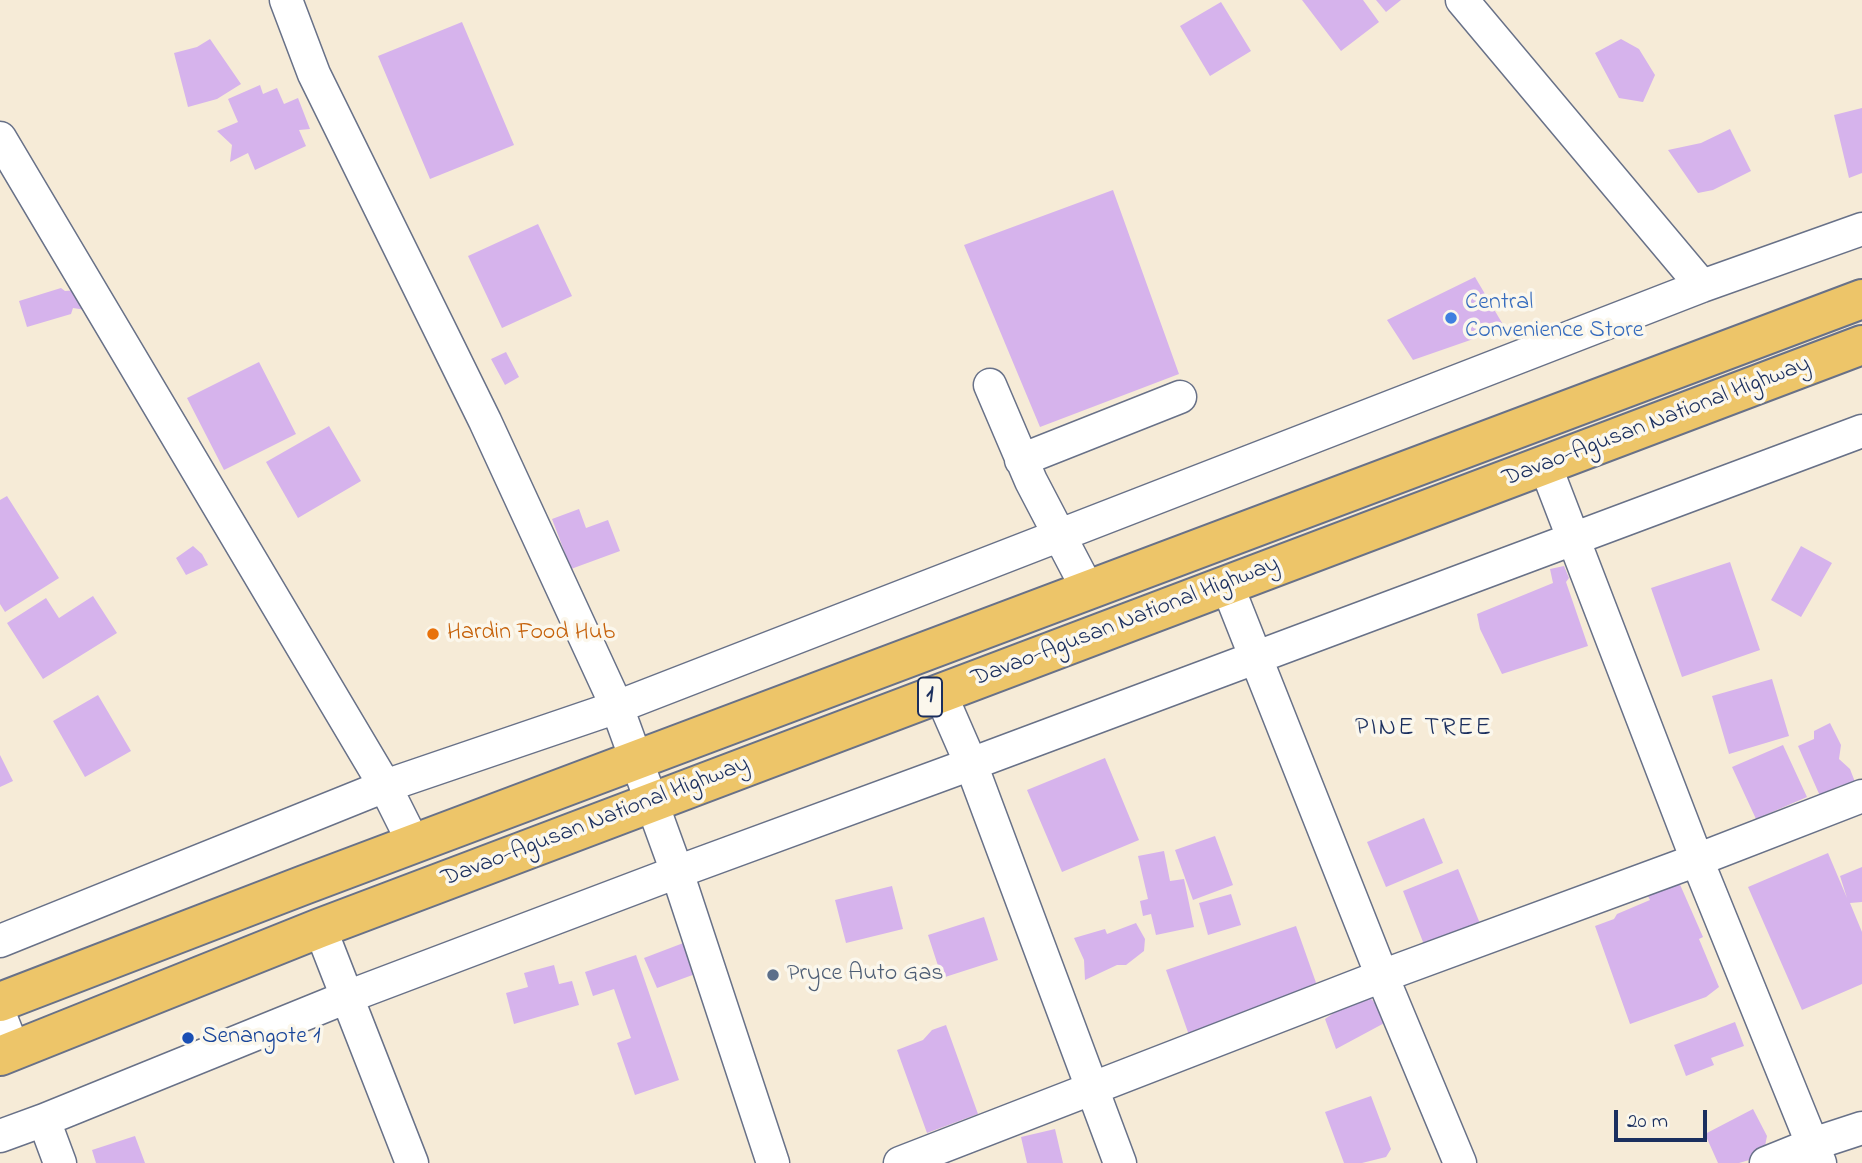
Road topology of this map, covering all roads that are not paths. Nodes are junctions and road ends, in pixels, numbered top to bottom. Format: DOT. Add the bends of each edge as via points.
graph roads {
  1 [pos="286,0"];
  2 [pos="1462,0"];
  3 [pos="0,138"];
  4 [pos="1862,229"];
  5 [pos="1702,286"];
  6 [pos="1862,299"];
  7 [pos="1862,345"];
  8 [pos="990,385"];
  9 [pos="1180,397"];
  10 [pos="1862,431"];
  11 [pos="1021,460"];
  12 [pos="1545,465"];
  13 [pos="1061,535"];
  14 [pos="1574,537"];
  15 [pos="1227,585"];
  16 [pos="1088,590"];
  17 [pos="1256,657"];
  18 [pos="940,693"];
  19 [pos="617,707"];
  20 [pos="637,760"];
  21 [pos="971,764"];
  22 [pos="385,786"];
  23 [pos="1862,796"];
  24 [pos="652,802"];
  25 [pos="414,844"];
  26 [pos="1697,860"];
  27 [pos="677,872"];
  28 [pos="320,928"];
  29 [pos="0,941"];
  30 [pos="1382,976"];
  31 [pos="346,997"];
  32 [pos="0,1002"];
  33 [pos="0,1015"];
  34 [pos="7,1053"];
  35 [pos="1091,1089"];
  36 [pos="44,1120"];
  37 [pos="1862,1128"];
  38 [pos="0,1136"];
  39 [pos="1817,1153"];
  40 [pos="60,1163"];
  41 [pos="412,1163"];
  42 [pos="773,1163"];
  43 [pos="900,1163"];
  44 [pos="1120,1163"];
  45 [pos="1460,1163"];
  46 [pos="1766,1163"];
  1 -- 19 [label="street" via="314,74 485,421"];
  2 -- 5 [label="street"];
  3 -- 22 [label="street"];
  4 -- 5 [label="street"];
  5 -- 13 [label="street"];
  6 -- 16 [label="highway, Davao-Agusan National Highway / 1"];
  7 -- 12 [label="highway, Davao-Agusan National Highway / 1"];
  8 -- 11 [label="street"];
  9 -- 11 [label="street"];
  10 -- 14 [label="street"];
  11 -- 13 [label="street"];
  12 -- 14 [label="street"];
  12 -- 15 [label="highway, Davao-Agusan National Highway / 1"];
  13 -- 16 [label="street"];
  13 -- 19 [label="street"];
  14 -- 17 [label="street"];
  14 -- 26 [label="street"];
  15 -- 17 [label="street"];
  15 -- 18 [label="highway, Davao-Agusan National Highway / 1"];
  16 -- 20 [label="highway, Davao-Agusan National Highway / 1"];
  17 -- 21 [label="street"];
  17 -- 30 [label="street"];
  18 -- 21 [label="street"];
  18 -- 24 [label="highway, Davao-Agusan National Highway / 1"];
  19 -- 20 [label="street"];
  19 -- 22 [label="street"];
  20 -- 24 [label="street"];
  20 -- 25 [label="highway, Davao-Agusan National Highway / 1"];
  21 -- 27 [label="street"];
  21 -- 35 [label="street"];
  22 -- 25 [label="street"];
  22 -- 29 [label="street"];
  23 -- 26 [label="street"];
  24 -- 27 [label="street"];
  24 -- 28 [label="highway, Davao-Agusan National Highway / 1"];
  25 -- 32 [label="highway, Davao-Agusan National Highway / 1"];
  26 -- 30 [label="street"];
  26 -- 39 [label="street"];
  27 -- 31 [label="street"];
  27 -- 42 [label="street"];
  28 -- 31 [label="street"];
  28 -- 34 [label="highway, Davao-Agusan National Highway / 1"];
  30 -- 35 [label="street"];
  30 -- 45 [label="street"];
  31 -- 36 [label="street"];
  31 -- 41 [label="street"];
  33 -- 34 [label="street"];
  35 -- 43 [label="street"];
  35 -- 44 [label="street"];
  36 -- 38 [label="street"];
  36 -- 40 [label="street"];
  37 -- 39 [label="street"];
  39 -- 46 [label="street"];
}
